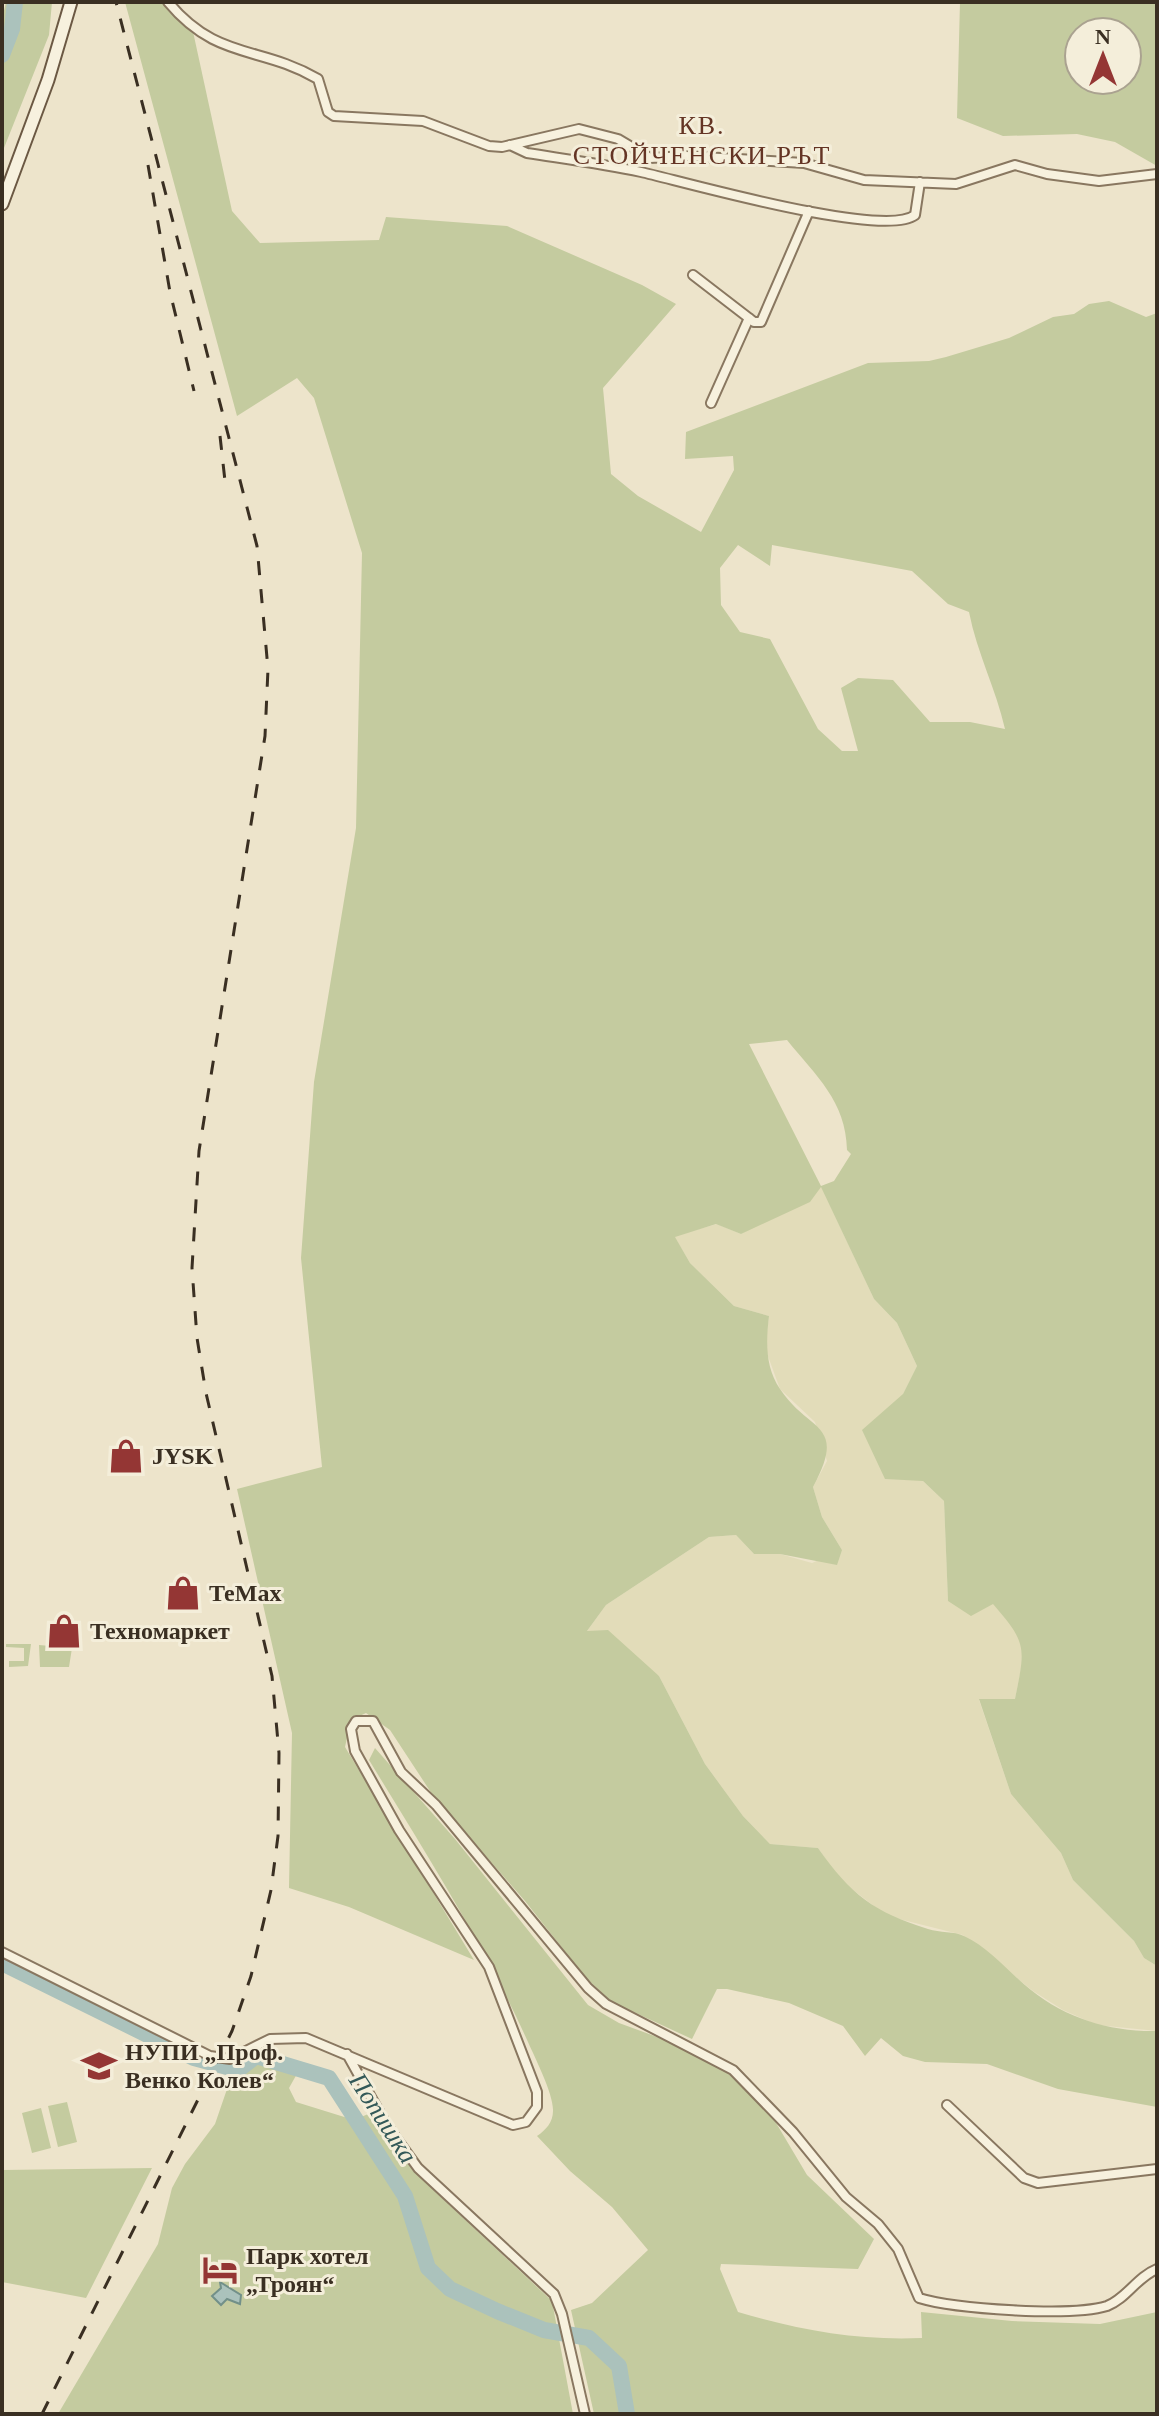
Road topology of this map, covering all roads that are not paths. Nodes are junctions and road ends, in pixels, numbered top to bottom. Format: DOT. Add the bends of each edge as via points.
graph roads {
  1 [pos="71,2"];
  2 [pos="168,2"];
  3 [pos="510,145"];
  4 [pos="1157,174"];
  5 [pos="920,182"];
  6 [pos="3,197"];
  7 [pos="809,211"];
  8 [pos="693,275"];
  9 [pos="749,318"];
  10 [pos="711,403"];
  11 [pos="2,1952"];
  12 [pos="347,2053"];
  13 [pos="947,2105"];
  14 [pos="1157,2169"];
  15 [pos="1157,2269"];
  16 [pos="585,2414"];
  1 -- 6 [label="street"];
  2 -- 3 [label="street" via="189,27 218,44 318,79 334,116 423,121 489,146"];
  3 -- 5 [label="street" via="579,129 609,136 650,158 804,163 864,180"];
  3 -- 7 [label="street" via="527,153 637,171"];
  4 -- 5 [label="street" via="1086,180 1015,165 966,183"];
  5 -- 7 [label="street" via="915,215 905,221"];
  7 -- 9 [label="street" via="764,319 757,323"];
  8 -- 9 [label="street"];
  9 -- 10 [label="street"];
  11 -- 12 [label="street" via="210,2056 230,2059 270,2039 288,2037 315,2040"];
  12 -- 15 [label="street" via="513,2125 526,2122 537,2107 537,2092 489,1967 399,1830 355,1751 351,1729 356,1721 368,1718 401,1772 436,1805 588,1988 606,2004 741,2077 846,2197 878,2224 898,2249 919,2298 989,2308 1088,2309 1111,2304"];
  12 -- 16 [label="street" via="406,2153 548,2287 562,2314"];
  13 -- 14 [label="street" via="1024,2178 1038,2183"];
}
